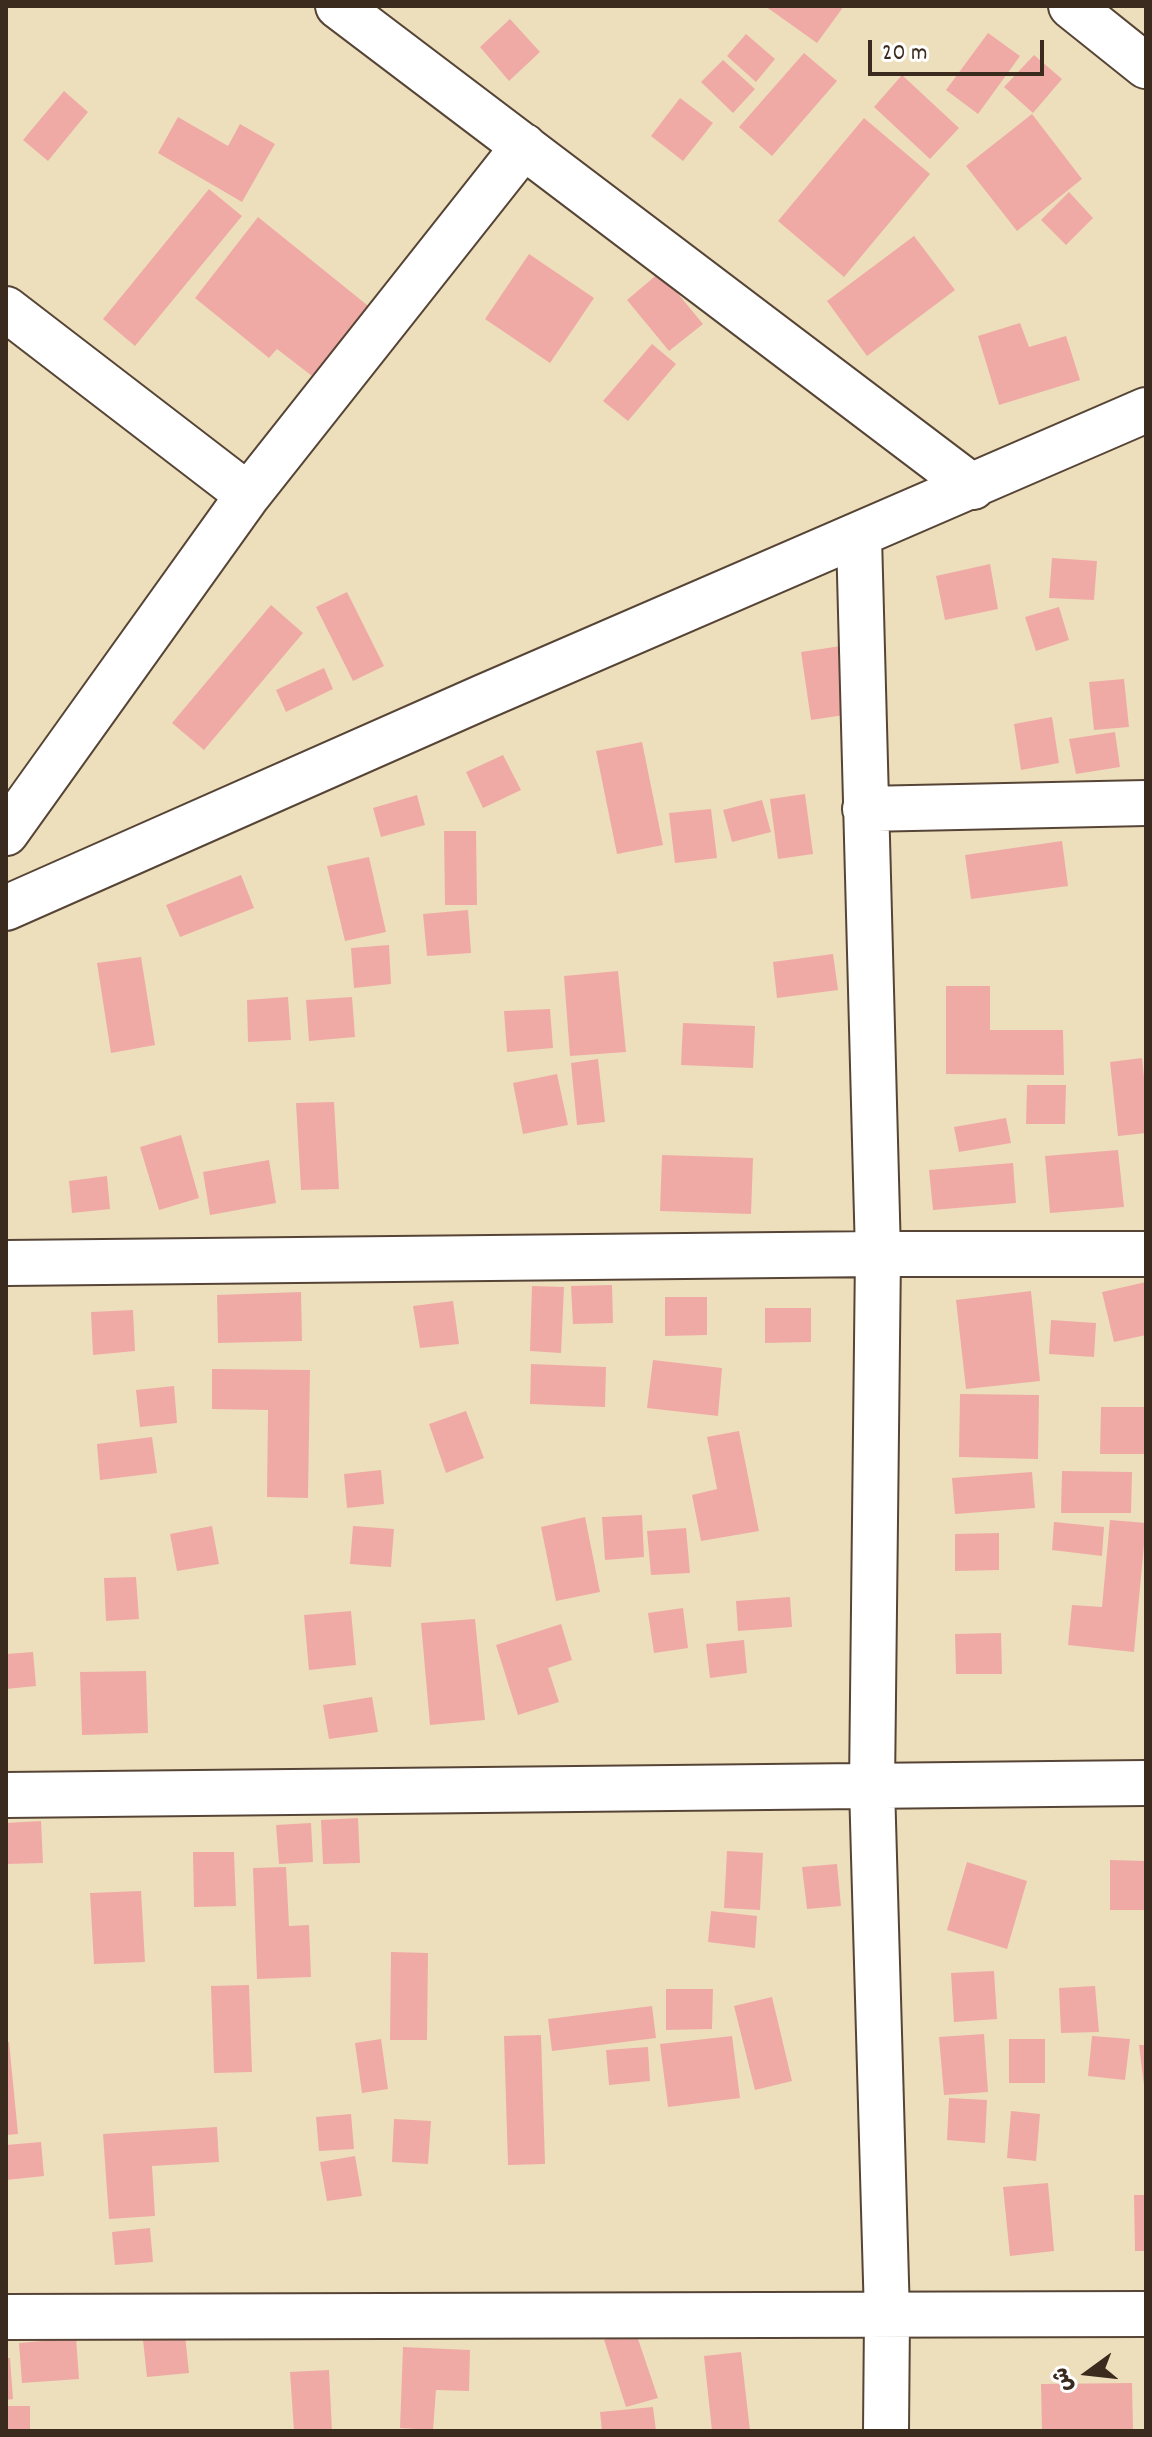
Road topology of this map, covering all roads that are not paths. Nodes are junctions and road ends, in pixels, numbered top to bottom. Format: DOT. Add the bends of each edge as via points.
graph roads {
  1 [pos="338,6"];
  2 [pos="1071,6"];
  3 [pos="1146,66"];
  4 [pos="524,146"];
  5 [pos="6,309"];
  6 [pos="1146,410"];
  7 [pos="973,487"];
  8 [pos="248,495"];
  9 [pos="859,537"];
  10 [pos="1146,803"];
  11 [pos="865,809"];
  12 [pos="6,833"];
  13 [pos="6,908"];
  14 [pos="878,1254"];
  15 [pos="1146,1254"];
  16 [pos="6,1263"];
  17 [pos="1146,1783"];
  18 [pos="872,1786"];
  19 [pos="6,1795"];
  20 [pos="1146,2314"];
  21 [pos="887,2316"];
  22 [pos="6,2317"];
  23 [pos="886,2431"];
  1 -- 4 [label="street"];
  2 -- 3 [label="street"];
  4 -- 7 [label="street"];
  4 -- 8 [label="street"];
  5 -- 8 [label="street"];
  6 -- 7 [label="street"];
  7 -- 9 [label="street"];
  8 -- 12 [label="street"];
  9 -- 11 [label="street"];
  9 -- 13 [label="street"];
  10 -- 11 [label="street"];
  11 -- 14 [label="street"];
  14 -- 15 [label="street"];
  14 -- 16 [label="street"];
  14 -- 18 [label="street"];
  17 -- 18 [label="street"];
  18 -- 19 [label="street"];
  18 -- 21 [label="street"];
  20 -- 21 [label="street"];
  21 -- 22 [label="street"];
  21 -- 23 [label="street"];
}
